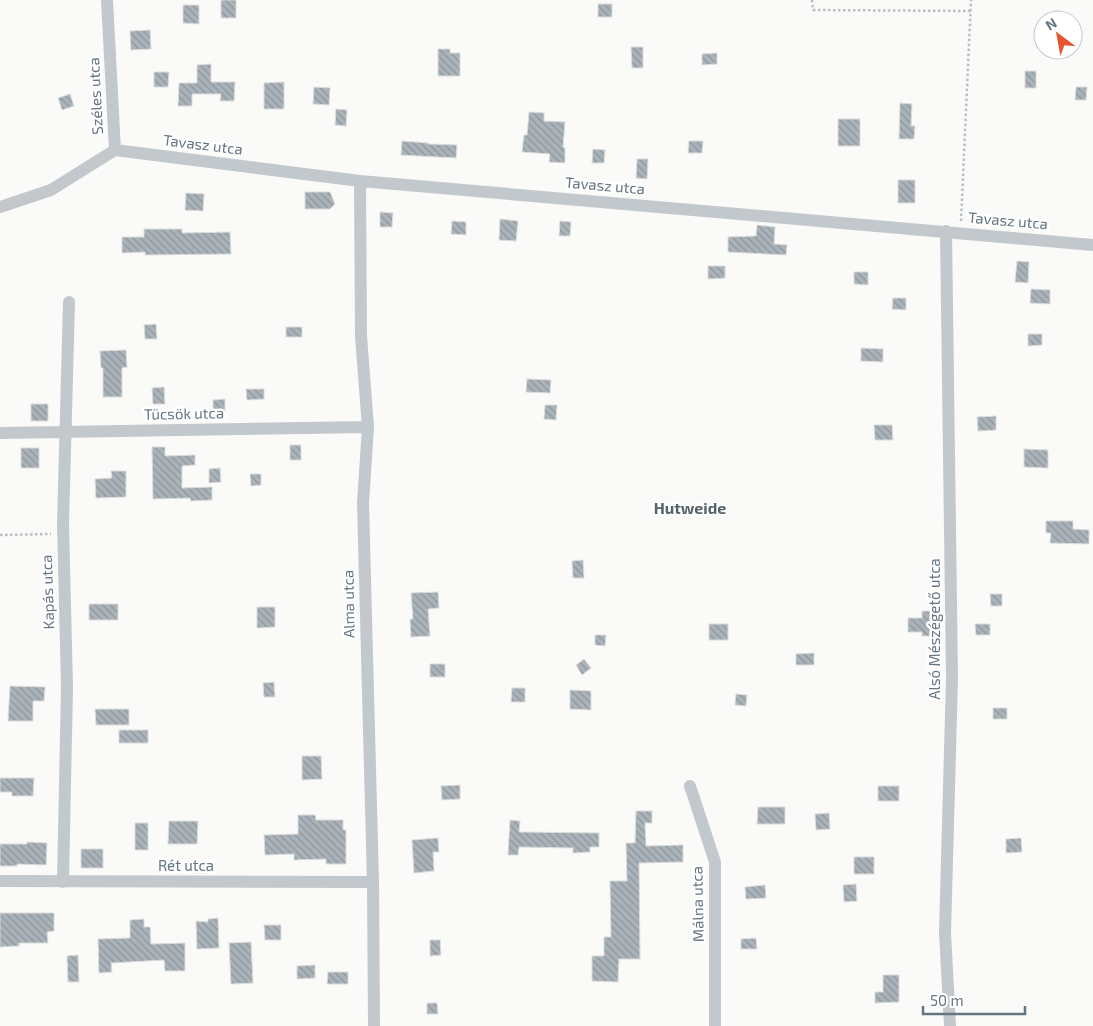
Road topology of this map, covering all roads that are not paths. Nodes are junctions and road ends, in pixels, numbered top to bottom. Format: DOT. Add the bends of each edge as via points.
graph roads {
  1 [pos="107,0"];
  2 [pos="115,150"];
  3 [pos="360,181"];
  4 [pos="0,207"];
  5 [pos="946,231"];
  6 [pos="1093,245"];
  7 [pos="69,302"];
  8 [pos="368,427"];
  9 [pos="64,432"];
  10 [pos="0,434"];
  11 [pos="690,786"];
  12 [pos="0,881"];
  13 [pos="63,882"];
  14 [pos="373,882"];
  15 [pos="374,1026"];
  16 [pos="715,1026"];
  17 [pos="950,1026"];
  1 -- 2 [label="street, Széles utca"];
  2 -- 3 [label="street, Tavasz utca"];
  2 -- 4 [label="street, Széles utca" via="51,190"];
  3 -- 5 [label="street, Tavasz utca"];
  3 -- 8 [label="street, Alma utca" via="360,336"];
  5 -- 6 [label="street, Tavasz utca"];
  5 -- 17 [label="street, Alsó Mészégető utca" via="952,678 945,933"];
  7 -- 9 [label="street, Kapás utca"];
  8 -- 9 [label="street, Tücsök utca"];
  8 -- 14 [label="street, Alma utca" via="363,503"];
  9 -- 10 [label="street, Tücsök utca"];
  9 -- 13 [label="street, Kapás utca" via="67,687"];
  11 -- 16 [label="street, Málna utca" via="715,862"];
  12 -- 13 [label="street, Rét utca"];
  13 -- 14 [label="street, Rét utca"];
  14 -- 15 [label="street, Alma utca"];
}
